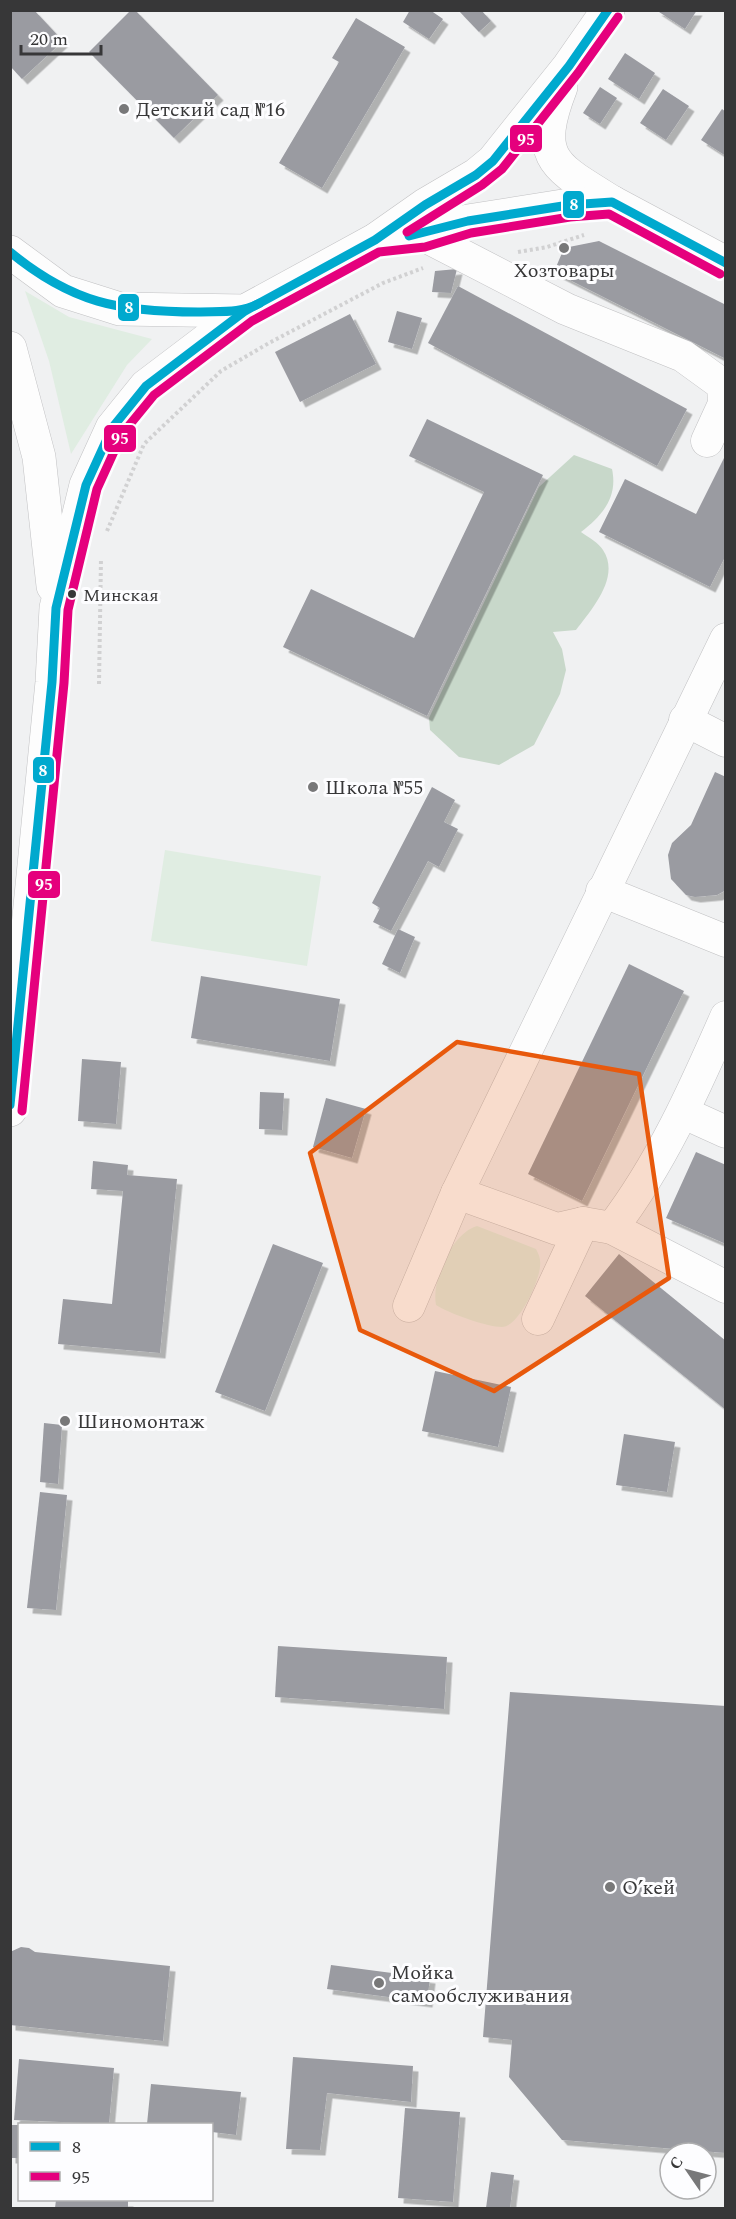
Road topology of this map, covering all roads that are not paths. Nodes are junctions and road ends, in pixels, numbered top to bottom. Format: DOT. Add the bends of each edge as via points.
graph roads {
  1 [pos="608,10"];
  2 [pos="569,66"];
  3 [pos="612,202"];
  4 [pos="423,235"];
  5 [pos="375,240"];
  6 [pos="10,252"];
  7 [pos="726,264"];
  8 [pos="245,310"];
  9 [pos="10,348"];
  10 [pos="707,441"];
  11 [pos="56,608"];
  12 [pos="726,639"];
  13 [pos="685,720"];
  14 [pos="726,741"];
  15 [pos="602,891"];
  16 [pos="726,941"];
  17 [pos="726,1017"];
  18 [pos="10,1110"];
  19 [pos="684,1113"];
  20 [pos="726,1132"];
  21 [pos="457,1193"];
  22 [pos="598,1225"];
  23 [pos="726,1287"];
  24 [pos="409,1306"];
  25 [pos="538,1319"];
  1 -- 2 [label="main road"];
  2 -- 3 [label="main road" via="549,117 550,155 566,173"];
  2 -- 5 [label="main road" via="493,161 476,176"];
  3 -- 4 [label="main road" via="468,221"];
  3 -- 7 [label="main road"];
  4 -- 5 [label="main road"];
  4 -- 10 [label="lane" via="566,309 683,357 723,385 724,404"];
  5 -- 8 [label="main road"];
  6 -- 8 [label="main road" via="63,291 120,309"];
  8 -- 11 [label="main road" via="146,387 112,428 86,485"];
  9 -- 11 [label="main road" via="39,457"];
  11 -- 18 [label="main road"];
  12 -- 13 [label="lane"];
  13 -- 14 [label="lane"];
  13 -- 15 [label="lane"];
  15 -- 16 [label="lane"];
  15 -- 21 [label="lane"];
  17 -- 19 [label="lane"];
  19 -- 20 [label="lane"];
  19 -- 22 [label="lane" via="630,1204"];
  21 -- 22 [label="lane" via="557,1229"];
  21 -- 24 [label="lane"];
  22 -- 23 [label="lane"];
  22 -- 25 [label="lane"];
}
